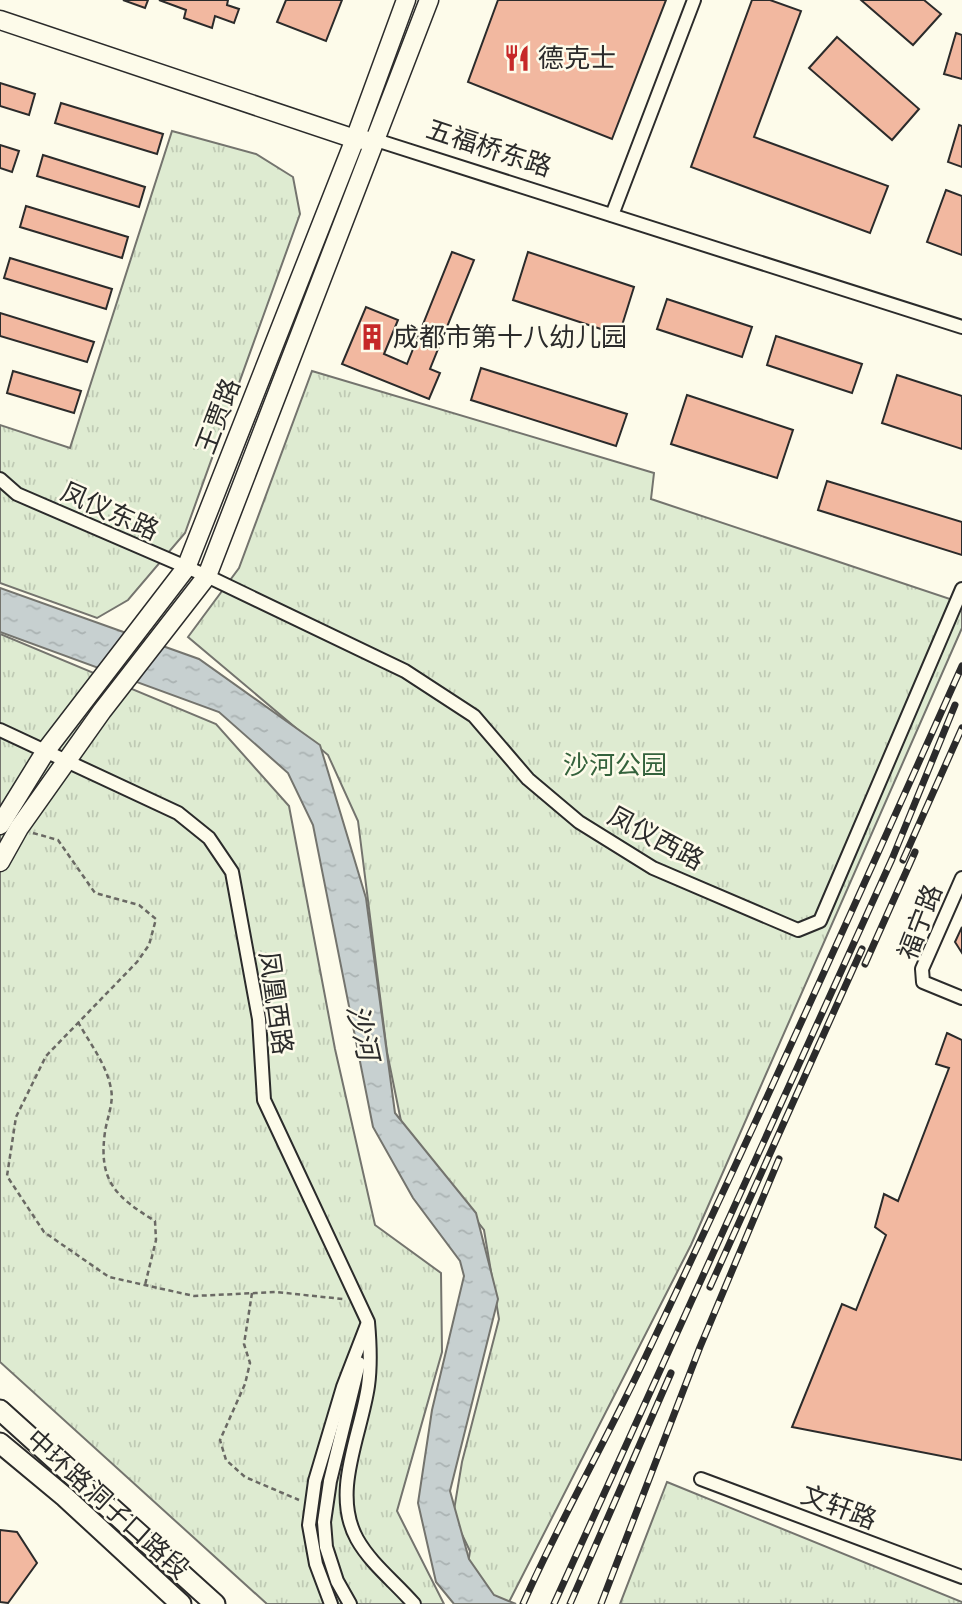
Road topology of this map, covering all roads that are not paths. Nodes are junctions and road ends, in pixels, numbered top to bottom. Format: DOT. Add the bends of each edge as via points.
graph roads {
  1 [pos="406,0"];
  2 [pos="429,0"];
  3 [pos="694,0"];
  4 [pos="0,20"];
  5 [pos="358,132"];
  6 [pos="376,140"];
  7 [pos="612,215"];
  8 [pos="962,327"];
  9 [pos="0,479"];
  10 [pos="186,568"];
  11 [pos="207,576"];
  12 [pos="962,589"];
  13 [pos="0,730"];
  14 [pos="47,750"];
  15 [pos="67,761"];
  16 [pos="0,825"];
  17 [pos="0,862"];
  18 [pos="962,878"];
  19 [pos="962,998"];
  20 [pos="368,1322"];
  21 [pos="0,1410"];
  22 [pos="0,1443"];
  23 [pos="701,1479"];
  24 [pos="962,1577"];
  25 [pos="181,1604"];
  26 [pos="215,1604"];
  27 [pos="331,1604"];
  28 [pos="350,1604"];
  29 [pos="414,1604"];
  1 -- 5 [label="main road, 王贾路"];
  2 -- 6 [label="main road, 王贾路"];
  3 -- 7 [label="street"];
  4 -- 5 [label="main road, 五福桥东路"];
  5 -- 6 [label="main road, 五福桥东路"];
  5 -- 10 [label="main road, 王贾路"];
  6 -- 7 [label="street, 五福桥东路"];
  6 -- 11 [label="main road, 王贾路"];
  7 -- 8 [label="street, 五福桥东路"];
  9 -- 10 [label="street, 凤仪东路" via="17,494"];
  10 -- 11 [label="street, 凤仪东路"];
  10 -- 14 [label="main road, 王贾路"];
  11 -- 12 [label="street, 凤仪西路" via="405,671 439,693 474,716 528,779 579,822 653,868 798,930 820,921"];
  11 -- 15 [label="main road, 王贾路"];
  13 -- 14 [label="street, 凤凰西路"];
  14 -- 15 [label="street, 凤凰西路"];
  14 -- 16 [label="main road, 王贾路"];
  15 -- 17 [label="main road, 王贾路"];
  15 -- 20 [label="street, 凤凰西路" via="178,813 209,838 232,872 259,1018 264,1100"];
  18 -- 19 [label="street, 福宁路" via="922,969 923,982"];
  20 -- 27 [label="street" via="315,1481 309,1525 316,1564"];
  20 -- 28 [label="street" via="324,1522 326,1547"];
  20 -- 29 [label="street, 凤凰西路" via="368,1387 350,1465 346,1508 356,1539"];
  21 -- 26 [label="main road, 中环路洞子口路段"];
  22 -- 25 [label="main road, 中环路洞子口路段"];
  23 -- 24 [label="street, 文轩路"];
}
